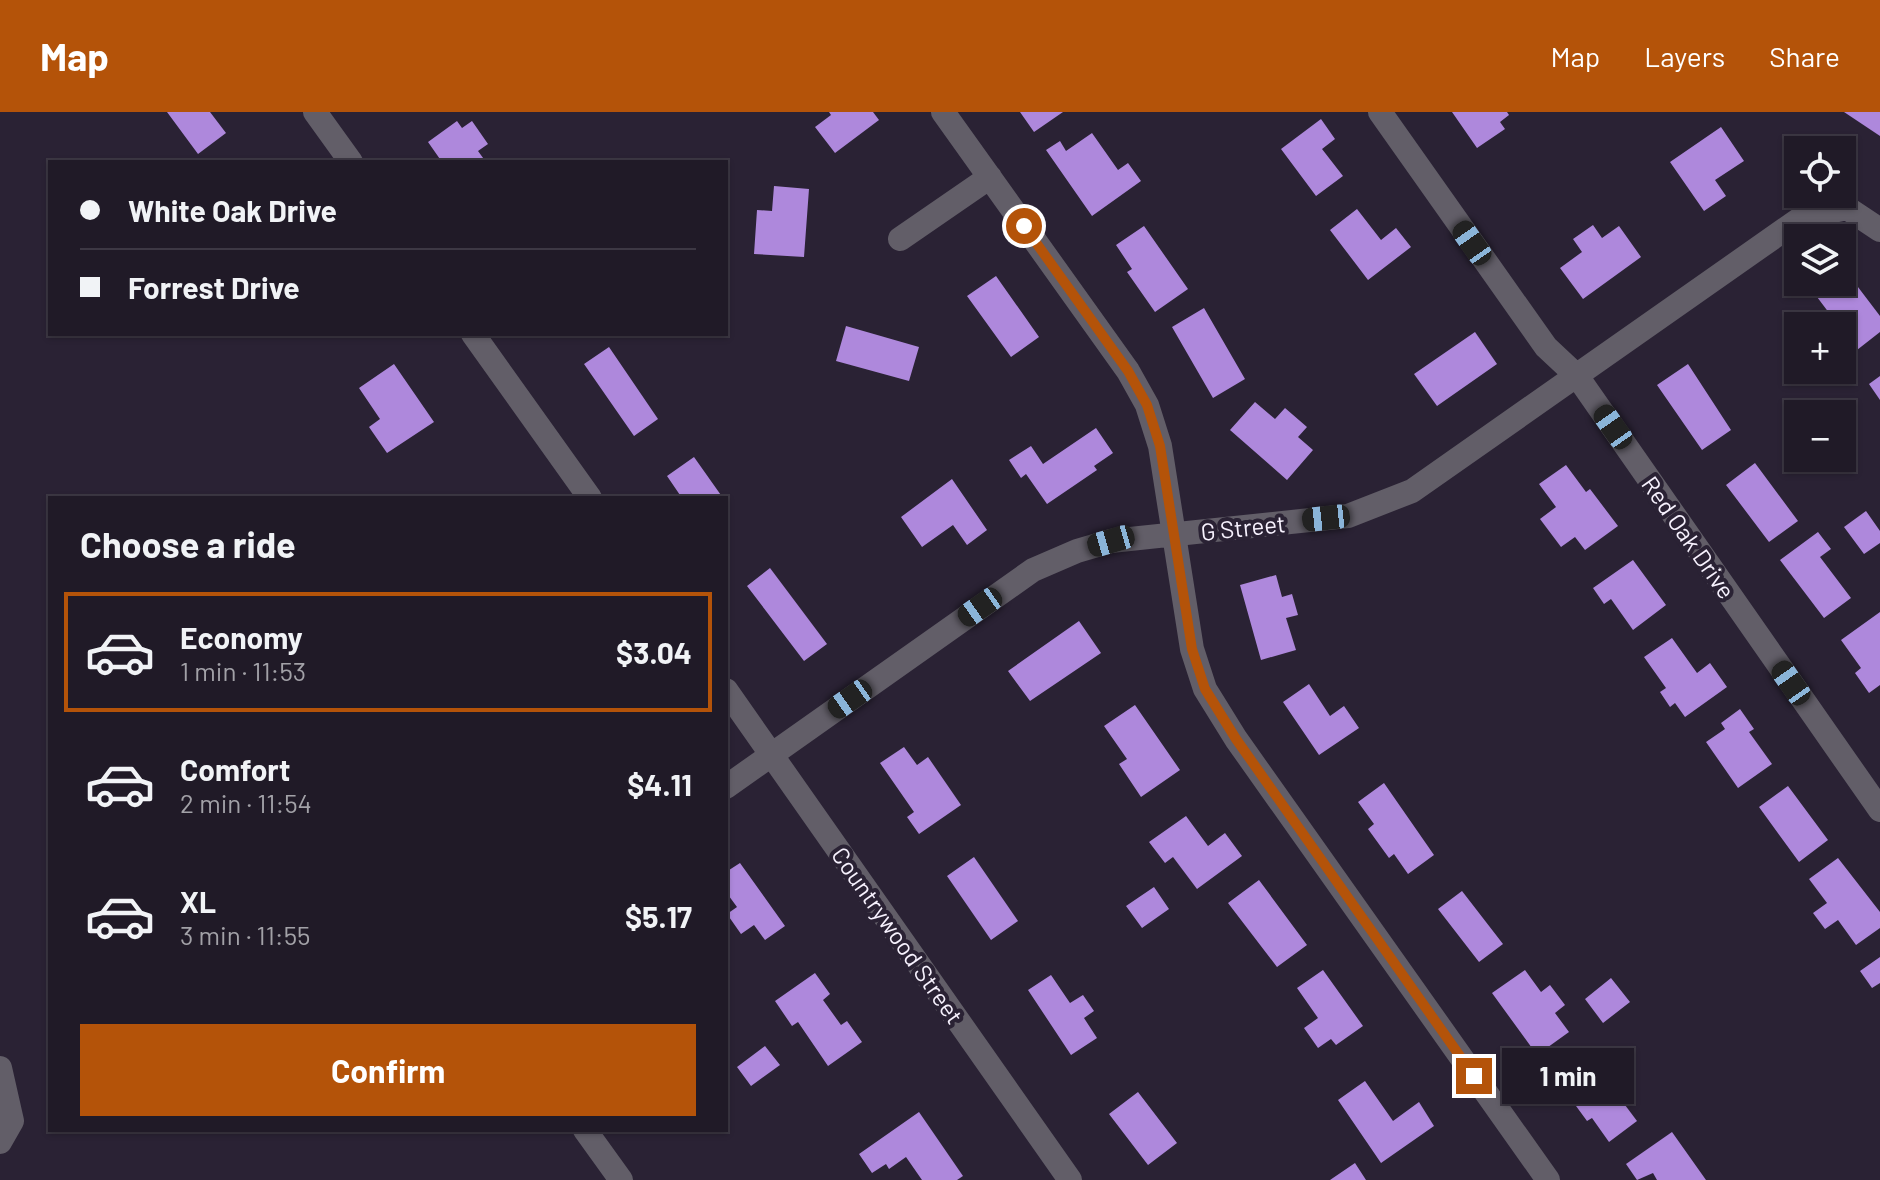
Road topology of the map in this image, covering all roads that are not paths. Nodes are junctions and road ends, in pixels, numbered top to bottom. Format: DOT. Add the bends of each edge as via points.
graph roads {
  1 [pos="315,112"];
  2 [pos="943,112"];
  3 [pos="1380,112"];
  4 [pos="350,160"];
  5 [pos="990,177"];
  6 [pos="1880,230"];
  7 [pos="900,239"];
  8 [pos="474,336"];
  9 [pos="1577,376"];
  10 [pos="589,496"];
  11 [pos="1176,534"];
  12 [pos="728,693"];
  13 [pos="772,754"];
  14 [pos="728,786"];
  15 [pos="1880,810"];
  16 [pos="0,1068"];
  17 [pos="586,1132"];
  18 [pos="0,1142"];
  19 [pos="621,1180"];
  20 [pos="1070,1180"];
  21 [pos="1548,1180"];
  1 -- 4 [label="street"];
  2 -- 5 [label="street"];
  3 -- 9 [label="street, Red Oak Drive" via="1546,347"];
  5 -- 7 [label="street"];
  5 -- 11 [label="street" via="1147,405"];
  6 -- 9 [label="street, G Street" via="1847,208 1801,218"];
  8 -- 10 [label="street"];
  9 -- 11 [label="street, G Street" via="1412,491 1348,516"];
  9 -- 15 [label="street, Red Oak Drive"];
  11 -- 13 [label="street, G Street" via="1111,541 1033,570"];
  11 -- 21 [label="street" via="1192,649 1205,689"];
  12 -- 13 [label="street, Countrywood Street"];
  13 -- 14 [label="street, G Street"];
  13 -- 20 [label="street, Countrywood Street"];
  16 -- 18 [label="street" via="12,1121"];
  17 -- 19 [label="street"];
}
